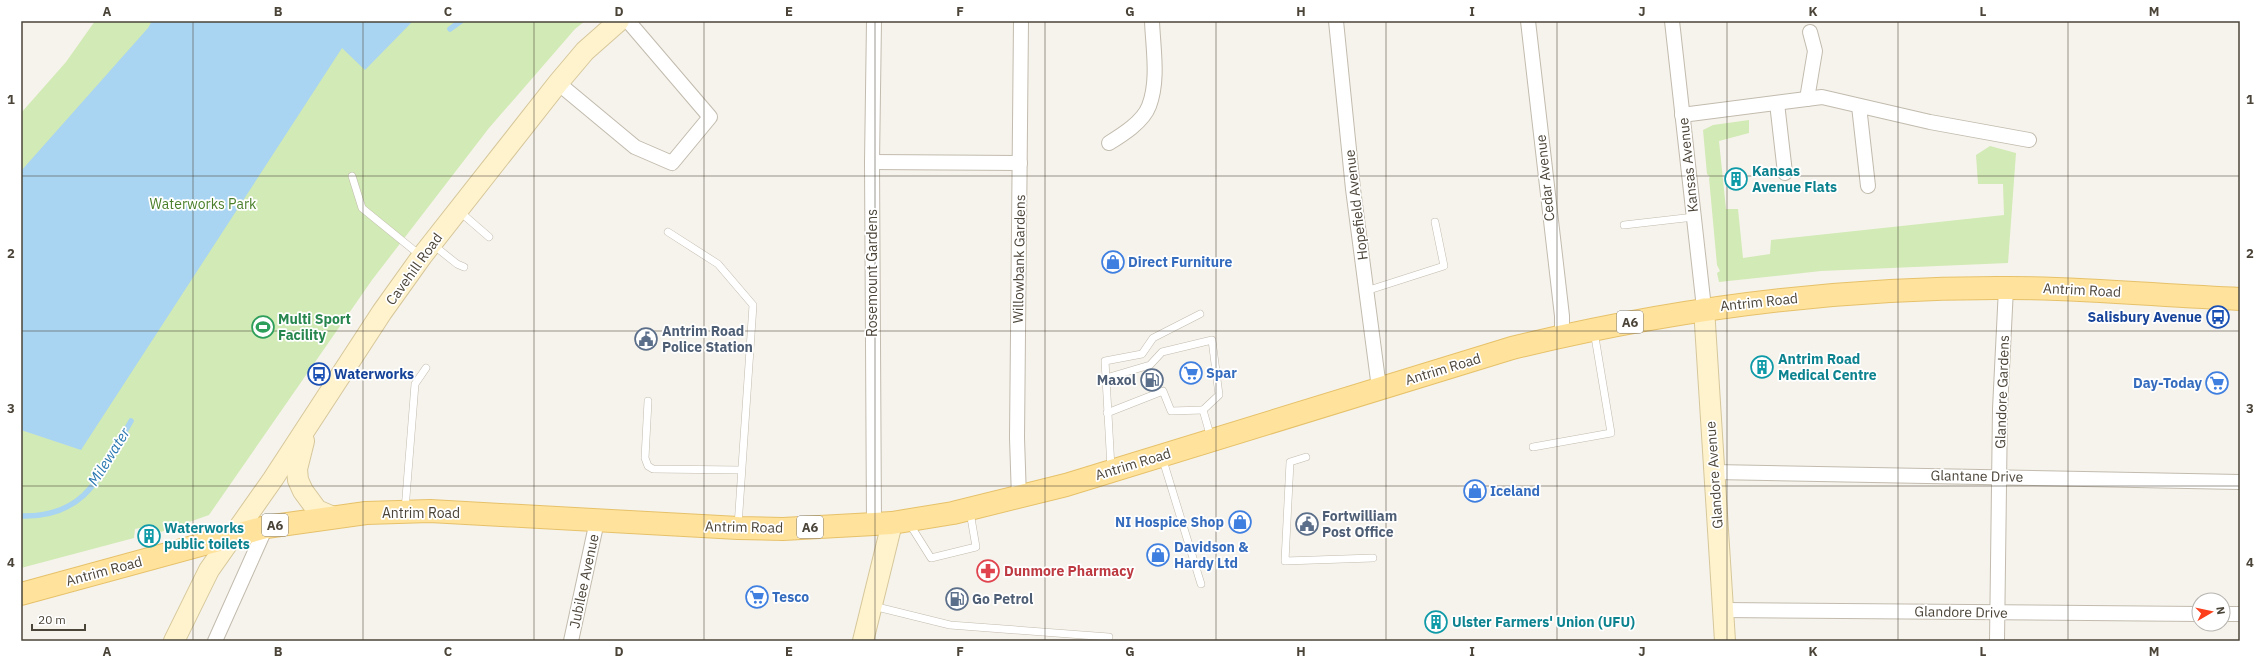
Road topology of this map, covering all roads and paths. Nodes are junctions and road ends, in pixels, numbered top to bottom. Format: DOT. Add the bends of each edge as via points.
graph roads {
  1 [pos="619,21"];
  2 [pos="628,21"];
  3 [pos="874,21"];
  4 [pos="1021,21"];
  5 [pos="1152,21"];
  6 [pos="1336,21"];
  7 [pos="1528,21"];
  8 [pos="1672,21"];
  9 [pos="1810,32"];
  10 [pos="558,83"];
  11 [pos="1807,99"];
  12 [pos="1777,103"];
  13 [pos="1859,106"];
  14 [pos="1682,115"];
  15 [pos="2028,140"];
  16 [pos="1109,143"];
  17 [pos="872,162"];
  18 [pos="1020,163"];
  19 [pos="1785,173"];
  20 [pos="352,176"];
  21 [pos="1868,186"];
  22 [pos="458,210"];
  23 [pos="1694,217"];
  24 [pos="1435,222"];
  25 [pos="1624,224"];
  26 [pos="668,232"];
  27 [pos="489,237"];
  28 [pos="427,250"];
  29 [pos="464,267"];
  30 [pos="2006,288"];
  31 [pos="1366,291"];
  32 [pos="2240,299"];
  33 [pos="1704,308"];
  34 [pos="1200,314"];
  35 [pos="1594,329"];
  36 [pos="1562,336"];
  37 [pos="426,368"];
  38 [pos="1106,378"];
  39 [pos="1379,388"];
  40 [pos="648,401"];
  41 [pos="1203,410"];
  42 [pos="1107,414"];
  43 [pos="309,424"];
  44 [pos="1212,440"];
  45 [pos="1533,447"];
  46 [pos="1162,455"];
  47 [pos="1306,457"];
  48 [pos="741,470"];
  49 [pos="1111,471"];
  50 [pos="1714,472"];
  51 [pos="2000,476"];
  52 [pos="2240,482"];
  53 [pos="1019,498"];
  54 [pos="970,509"];
  55 [pos="405,512"];
  56 [pos="331,516"];
  57 [pos="597,520"];
  58 [pos="891,523"];
  59 [pos="266,527"];
  60 [pos="738,528"];
  61 [pos="233,535"];
  62 [pos="1373,558"];
  63 [pos="1201,584"];
  64 [pos="21,594"];
  65 [pos="871,606"];
  66 [pos="1723,610"];
  67 [pos="1998,612"];
  68 [pos="2191,614"];
  69 [pos="1109,637"];
  70 [pos="174,641"];
  71 [pos="215,641"];
  72 [pos="572,641"];
  73 [pos="863,641"];
  74 [pos="1725,641"];
  75 [pos="1997,641"];
  1 -- 10 [label="main road, Cavehill Road" via="585,51"];
  2 -- 10 [label="street" via="710,117 672,163 635,147"];
  3 -- 17 [label="street, Rosemount Gardens"];
  4 -- 18 [label="street, Willowbank Gardens"];
  5 -- 16 [label="street" via="1154,80 1149,107 1136,122"];
  6 -- 31 [label="street, Hopefield Avenue"];
  7 -- 36 [label="street, Cedar Avenue"];
  8 -- 14 [label="street, Kansas Avenue"];
  9 -- 11 [label="street" via="1815,51"];
  10 -- 22 [label="main road, Cavehill Road"];
  11 -- 12 [label="street"];
  11 -- 13 [label="street" via="1822,97"];
  12 -- 14 [label="street"];
  12 -- 19 [label="street"];
  13 -- 15 [label="street"];
  13 -- 21 [label="street"];
  14 -- 23 [label="street, Kansas Avenue"];
  17 -- 18 [label="street"];
  17 -- 58 [label="street, Rosemount Gardens"];
  18 -- 53 [label="street, Willowbank Gardens" via="1017,438"];
  20 -- 28 [label="lane" via="362,208"];
  22 -- 27 [label="lane"];
  22 -- 28 [label="main road, Cavehill Road"];
  23 -- 25 [label="lane"];
  23 -- 33 [label="street, Kansas Avenue"];
  24 -- 31 [label="lane" via="1444,266"];
  26 -- 48 [label="lane" via="718,264 753,305"];
  28 -- 29 [label="lane"];
  28 -- 43 [label="main road, Cavehill Road" via="382,312"];
  30 -- 32 [label="main road, Antrim Road / A6" via="2087,289"];
  30 -- 33 [label="main road, Antrim Road / A6" via="1833,294"];
  30 -- 51 [label="street, Glandore Gardens" via="2000,410"];
  31 -- 39 [label="street, Hopefield Avenue"];
  33 -- 35 [label="main road, Antrim Road / A6"];
  33 -- 50 [label="main road, Glandore Avenue"];
  34 -- 38 [label="lane" via="1153,338 1142,354 1105,361"];
  35 -- 36 [label="main road, Antrim Road / A6"];
  35 -- 45 [label="lane" via="1611,433"];
  36 -- 39 [label="main road, Antrim Road / A6"];
  37 -- 55 [label="lane" via="414,384"];
  38 -- 41 [label="lane" via="1150,365 1162,352 1212,340 1219,395"];
  38 -- 42 [label="lane"];
  39 -- 44 [label="main road, Antrim Road / A6"];
  40 -- 48 [label="lane" via="645,458 652,470"];
  41 -- 42 [label="lane" via="1171,411 1163,391"];
  41 -- 44 [label="lane"];
  42 -- 49 [label="lane"];
  43 -- 56 [label="main road" via="297,469 298,480 317,510"];
  43 -- 61 [label="main road, Cavehill Road"];
  44 -- 46 [label="main road, Antrim Road / A6"];
  46 -- 49 [label="main road, Antrim Road / A6"];
  46 -- 63 [label="lane"];
  47 -- 62 [label="lane" via="1290,462 1285,561"];
  48 -- 60 [label="lane"];
  49 -- 53 [label="main road, Antrim Road / A6"];
  50 -- 51 [label="street, Glantane Drive"];
  50 -- 66 [label="main road, Glandore Avenue"];
  51 -- 52 [label="street, Glantane Drive"];
  51 -- 67 [label="street, Glandore Gardens"];
  53 -- 54 [label="main road, Antrim Road / A6"];
  54 -- 58 [label="main road, Antrim Road / A6"];
  54 -- 58 [label="lane" via="976,547 931,558"];
  55 -- 56 [label="main road, Antrim Road / A6"];
  55 -- 57 [label="main road, Antrim Road / A6" via="430,511"];
  56 -- 59 [label="main road, Antrim Road / A6"];
  57 -- 60 [label="main road, Antrim Road / A6"];
  57 -- 72 [label="street, Jubilee Avenue"];
  58 -- 60 [label="main road, Antrim Road / A6" via="783,529"];
  58 -- 65 [label="main road"];
  59 -- 61 [label="main road, Antrim Road / A6"];
  59 -- 71 [label="street"];
  61 -- 64 [label="main road, Antrim Road / A6"];
  61 -- 70 [label="main road, Cavehill Road" via="209,570"];
  65 -- 69 [label="lane" via="950,625"];
  65 -- 73 [label="main road"];
  66 -- 67 [label="street, Glandore Drive"];
  66 -- 74 [label="main road, Glandore Avenue"];
  67 -- 68 [label="street, Glandore Drive"];
  67 -- 75 [label="street, Glandore Gardens"];
}
